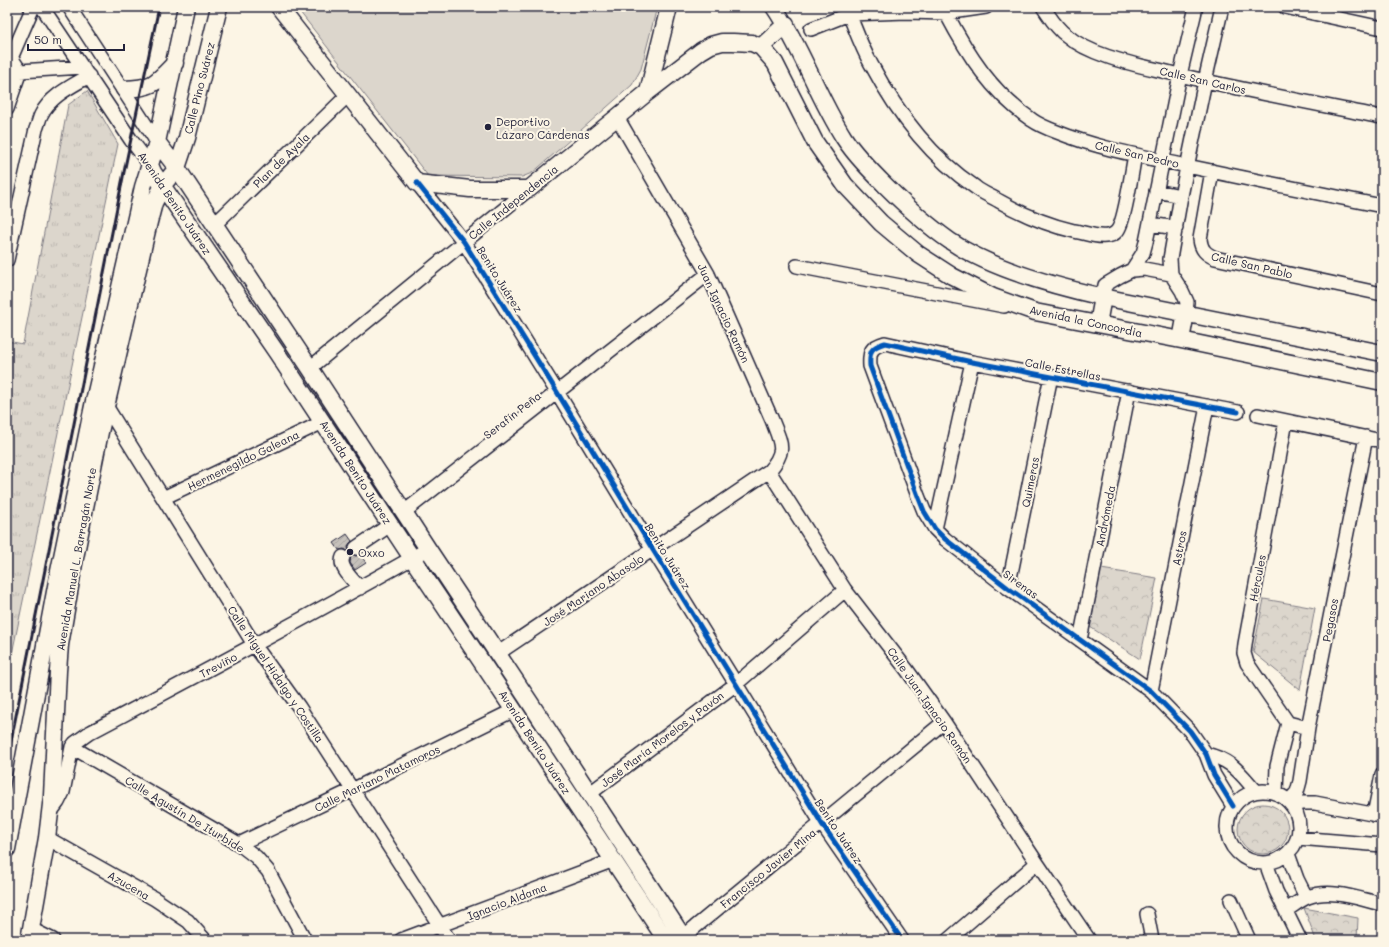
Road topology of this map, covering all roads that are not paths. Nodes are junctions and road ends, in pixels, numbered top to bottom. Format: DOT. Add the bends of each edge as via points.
graph roads {
  1 [pos="33,7"];
  2 [pos="42,7"];
  3 [pos="68,7"];
  4 [pos="186,7"];
  5 [pos="219,7"];
  6 [pos="279,7"];
  7 [pos="669,7"];
  8 [pos="774,7"];
  9 [pos="986,7"];
  10 [pos="1043,7"];
  11 [pos="1196,7"];
  12 [pos="1222,7"];
  13 [pos="1285,7"];
  14 [pos="946,13"];
  15 [pos="849,14"];
  16 [pos="786,24"];
  17 [pos="1382,28"];
  18 [pos="811,29"];
  19 [pos="761,47"];
  20 [pos="9,55"];
  21 [pos="175,63"];
  22 [pos="20,71"];
  23 [pos="86,71"];
  24 [pos="1180,75"];
  25 [pos="1205,81"];
  26 [pos="124,89"];
  27 [pos="9,91"];
  28 [pos="648,92"];
  29 [pos="348,95"];
  30 [pos="7,109"];
  31 [pos="617,117"];
  32 [pos="1382,117"];
  33 [pos="158,142"];
  34 [pos="1135,155"];
  35 [pos="1162,160"];
  36 [pos="150,165"];
  37 [pos="1188,166"];
  38 [pos="177,168"];
  39 [pos="1212,171"];
  40 [pos="417,184"];
  41 [pos="163,185"];
  42 [pos="528,189"];
  43 [pos="1156,191"];
  44 [pos="1182,196"];
  45 [pos="1382,206"];
  46 [pos="1150,224"];
  47 [pos="214,225"];
  48 [pos="1176,228"];
  49 [pos="464,242"];
  50 [pos="7,260"];
  51 [pos="796,266"];
  52 [pos="1132,270"];
  53 [pos="708,274"];
  54 [pos="1171,274"];
  55 [pos="1382,294"];
  56 [pos="1103,296"];
  57 [pos="1035,312"];
  58 [pos="1186,312"];
  59 [pos="1098,324"];
  60 [pos="1181,340"];
  61 [pos="885,343"];
  62 [pos="1382,353"];
  63 [pos="972,362"];
  64 [pos="310,368"];
  65 [pos="1051,376"];
  66 [pos="1382,382"];
  67 [pos="1129,391"];
  68 [pos="558,392"];
  69 [pos="106,406"];
  70 [pos="1207,406"];
  71 [pos="1238,412"];
  72 [pos="1258,415"];
  73 [pos="1286,421"];
  74 [pos="323,422"];
  75 [pos="1366,437"];
  76 [pos="1382,441"];
  77 [pos="769,472"];
  78 [pos="164,498"];
  79 [pos="404,512"];
  80 [pos="390,524"];
  81 [pos="935,529"];
  82 [pos="356,548"];
  83 [pos="428,549"];
  84 [pos="653,550"];
  85 [pos="343,556"];
  86 [pos="412,558"];
  87 [pos="360,588"];
  88 [pos="1008,588"];
  89 [pos="845,590"];
  90 [pos="1080,640"];
  91 [pos="255,646"];
  92 [pos="497,654"];
  93 [pos="736,684"];
  94 [pos="1151,691"];
  95 [pos="514,710"];
  96 [pos="944,722"];
  97 [pos="1288,723"];
  98 [pos="1308,728"];
  99 [pos="72,748"];
  100 [pos="1206,754"];
  101 [pos="1382,776"];
  102 [pos="352,790"];
  103 [pos="1256,791"];
  104 [pos="1276,792"];
  105 [pos="589,794"];
  106 [pos="1291,803"];
  107 [pos="1233,806"];
  108 [pos="49,813"];
  109 [pos="1378,816"];
  110 [pos="822,824"];
  111 [pos="46,838"];
  112 [pos="1298,838"];
  113 [pos="238,844"];
  114 [pos="1382,845"];
  115 [pos="7,849"];
  116 [pos="1288,854"];
  117 [pos="614,860"];
  118 [pos="1037,863"];
  119 [pos="1266,863"];
  120 [pos="1306,897"];
  121 [pos="1231,900"];
  122 [pos="1382,904"];
  123 [pos="1286,910"];
  124 [pos="1148,914"];
  125 [pos="440,926"];
  126 [pos="30,934"];
  127 [pos="684,939"];
  128 [pos="53,940"];
  129 [pos="205,940"];
  130 [pos="305,940"];
  131 [pos="401,940"];
  132 [pos="449,940"];
  133 [pos="666,940"];
  134 [pos="902,940"];
  135 [pos="948,940"];
  136 [pos="1089,940"];
  137 [pos="1152,940"];
  138 [pos="1249,940"];
  139 [pos="1300,940"];
  1 -- 20 [label="street"];
  2 -- 23 [label="street, Avenida Benito Juárez"];
  3 -- 26 [label="street, Avenida Benito Juárez"];
  4 -- 21 [label="main road"];
  5 -- 38 [label="main road, Calle Pino Suárez"];
  6 -- 29 [label="main road, Benito Juárez"];
  7 -- 28 [label="main road"];
  8 -- 16 [label="main road"];
  9 -- 14 [label="street"];
  10 -- 24 [label="street, Calle San Carlos" via="1055,24 1082,46 1118,60"];
  11 -- 24 [label="street"];
  12 -- 25 [label="street"];
  13 -- 17 [label="street"];
  14 -- 15 [label="street"];
  14 -- 34 [label="street, Calle San Pedro" via="981,72 1004,98 1033,121 1074,139"];
  15 -- 18 [label="street"];
  15 -- 34 [label="street" via="870,63 894,104 917,135 939,159 976,188 1022,214 1068,229 1101,236 1117,232 1123,219"];
  16 -- 19 [label="main road"];
  16 -- 56 [label="main road" via="844,139 907,207 951,241 980,258 1036,279"];
  19 -- 28 [label="main road, Calle Independencia" via="732,42 711,45"];
  19 -- 57 [label="main road, Avenida la Concordia" via="775,63 815,142 845,185 881,223 918,254 952,276 993,297"];
  20 -- 22 [label="street"];
  21 -- 26 [label="main road" via="151,86"];
  21 -- 33 [label="main road"];
  22 -- 23 [label="street"];
  22 -- 27 [label="street"];
  23 -- 36 [label="street, Avenida Benito Juárez"];
  23 -- 50 [label="street" via="48,104 41,114"];
  24 -- 25 [label="street, Calle San Carlos"];
  24 -- 35 [label="street"];
  25 -- 32 [label="street, Calle San Carlos"];
  25 -- 37 [label="street"];
  26 -- 33 [label="street, Avenida Benito Juárez"];
  27 -- 30 [label="street"];
  28 -- 31 [label="main road, Calle Independencia"];
  29 -- 40 [label="main road, Benito Juárez"];
  29 -- 47 [label="street, Plan de Ayala"];
  31 -- 42 [label="main road, Calle Independencia"];
  31 -- 53 [label="street, Juan Ignacio Ramón"];
  33 -- 36 [label="main road, Avenida Manuel L. Barragán Norte"];
  33 -- 38 [label="main road, Avenida Benito Juárez"];
  34 -- 35 [label="street, Calle San Pedro"];
  35 -- 37 [label="street, Calle San Pedro"];
  35 -- 43 [label="street"];
  36 -- 41 [label="main road, Avenida Benito Juárez"];
  36 -- 115 [label="main road, Avenida Manuel L. Barragán Norte" via="142,187 57,581"];
  37 -- 39 [label="street, Calle San Pedro"];
  37 -- 44 [label="street"];
  38 -- 41 [label="main road, Avenida Manuel L. Barragán Norte"];
  38 -- 47 [label="main road, Avenida Benito Juárez"];
  39 -- 45 [label="street, Calle San Pedro"];
  39 -- 55 [label="street, Calle San Pablo" via="1200,239 1206,254"];
  40 -- 42 [label="main road" via="470,189"];
  40 -- 49 [label="street, Benito Juárez"];
  41 -- 69 [label="main road, Avenida Manuel L. Barragán Norte" via="154,203 149,222"];
  41 -- 74 [label="main road, Avenida Benito Juárez"];
  42 -- 49 [label="street, Calle Independencia"];
  43 -- 44 [label="street"];
  43 -- 46 [label="street"];
  44 -- 48 [label="street"];
  46 -- 48 [label="street"];
  46 -- 52 [label="street" via="1143,253"];
  47 -- 64 [label="main road, Avenida Benito Juárez"];
  48 -- 54 [label="street" via="1170,259"];
  49 -- 64 [label="street, Calle Independencia"];
  49 -- 68 [label="street, Benito Juárez"];
  51 -- 57 [label="street"];
  52 -- 54 [label="street" via="1144,269"];
  52 -- 56 [label="street" via="1105,285"];
  53 -- 68 [label="street, Serafín Peña"];
  53 -- 77 [label="street, Juan Ignacio Ramón" via="780,442 781,450 777,462"];
  54 -- 58 [label="street" via="1188,302"];
  56 -- 58 [label="main road"];
  56 -- 59 [label="main road"];
  57 -- 59 [label="main road, Avenida la Concordia"];
  58 -- 60 [label="main road"];
  58 -- 62 [label="main road"];
  59 -- 60 [label="main road, Avenida la Concordia"];
  60 -- 66 [label="main road, Avenida la Concordia"];
  61 -- 63 [label="street, Calle Estrellas"];
  61 -- 81 [label="street, Sirenas" via="871,350 870,366 918,496"];
  63 -- 65 [label="street, Calle Estrellas"];
  63 -- 81 [label="street"];
  64 -- 79 [label="main road, Avenida Benito Juárez"];
  65 -- 67 [label="street, Calle Estrellas"];
  65 -- 88 [label="street, Quimeras"];
  67 -- 70 [label="street, Calle Estrellas"];
  67 -- 90 [label="street, Andrómeda"];
  68 -- 79 [label="street, Serafín Peña"];
  68 -- 84 [label="street, Benito Juárez"];
  69 -- 78 [label="street, Calle Miguel Hidalgo y Costilla"];
  69 -- 108 [label="main road, Avenida Manuel L. Barragán Norte" via="76,550 60,645"];
  70 -- 71 [label="street, Calle Estrellas"];
  70 -- 94 [label="street, Astros"];
  72 -- 73 [label="street"];
  73 -- 75 [label="street"];
  73 -- 97 [label="street, Hércules" via="1244,653 1247,663"];
  74 -- 78 [label="street, Hermenegildo Galeana"];
  74 -- 80 [label="main road, Avenida Benito Juárez"];
  75 -- 76 [label="street"];
  75 -- 98 [label="street, Pegasos"];
  77 -- 84 [label="street, José Mariano Abasolo"];
  77 -- 89 [label="street, Calle Juan Ignacio Ramón"];
  78 -- 91 [label="street, Calle Miguel Hidalgo y Costilla"];
  79 -- 83 [label="main road, Avenida Benito Juárez"];
  80 -- 82 [label="street"];
  80 -- 86 [label="main road, Avenida Benito Juárez"];
  81 -- 88 [label="street, Sirenas"];
  83 -- 86 [label="street, Treviño"];
  83 -- 92 [label="main road, Avenida Benito Juárez"];
  84 -- 92 [label="street, José Mariano Abasolo"];
  84 -- 93 [label="street, Benito Juárez"];
  85 -- 87 [label="street" via="345,569"];
  86 -- 87 [label="street, Treviño"];
  86 -- 95 [label="main road, Avenida Benito Juárez"];
  87 -- 91 [label="street, Treviño"];
  88 -- 90 [label="street, Sirenas"];
  89 -- 93 [label="street, José María Morelos y Pavón"];
  89 -- 96 [label="street, Calle Juan Ignacio Ramón" via="908,670"];
  90 -- 94 [label="street, Sirenas"];
  91 -- 99 [label="street, Treviño" via="89,733"];
  91 -- 102 [label="street, Calle Miguel Hidalgo y Costilla"];
  92 -- 105 [label="main road, Avenida Benito Juárez"];
  93 -- 105 [label="street, José María Morelos y Pavón"];
  93 -- 110 [label="street, Benito Juárez"];
  94 -- 100 [label="street, Sirenas" via="1190,731"];
  95 -- 102 [label="street, Calle Mariano Matamoros"];
  95 -- 117 [label="main road, Avenida Benito Juárez"];
  96 -- 110 [label="street, Francisco Javier Mina"];
  96 -- 118 [label="street, Calle Juan Ignacio Ramón"];
  97 -- 98 [label="street"];
  97 -- 104 [label="street" via="1277,766"];
  98 -- 106 [label="street, Pegasos" via="1299,787"];
  99 -- 108 [label="street" via="63,792"];
  99 -- 113 [label="street, Calle Agustín De Iturbide"];
  100 -- 103 [label="street" via="1222,759 1236,768"];
  100 -- 107 [label="street, Sirenas" via="1214,774"];
  101 -- 109 [label="street"];
  102 -- 113 [label="street, Calle Mariano Matamoros"];
  102 -- 125 [label="street, Calle Miguel Hidalgo y Costilla"];
  103 -- 104 [label="street"];
  103 -- 107 [label="street" via="1243,796"];
  104 -- 106 [label="street"];
  105 -- 127 [label="main road, Avenida Benito Juárez"];
  106 -- 109 [label="street" via="1315,803"];
  106 -- 112 [label="street" via="1298,816"];
  107 -- 119 [label="street" via="1227,821 1228,837 1236,852 1249,861"];
  108 -- 111 [label="main road, Avenida Manuel L. Barragán Norte"];
  110 -- 127 [label="street, Francisco Javier Mina"];
  110 -- 134 [label="street, Benito Juárez"];
  111 -- 126 [label="main road, Avenida Manuel L. Barragán Norte"];
  111 -- 129 [label="street, Azucena" via="188,921"];
  112 -- 114 [label="street"];
  112 -- 116 [label="street"];
  113 -- 130 [label="street, Calle Agustín De Iturbide" via="256,857 268,871"];
  116 -- 119 [label="street"];
  116 -- 120 [label="street"];
  117 -- 125 [label="street, Ignacio Aldama"];
  117 -- 133 [label="main road, Avenida Benito Juárez"];
  118 -- 135 [label="street"];
  118 -- 136 [label="street, Calle Juan Ignacio Ramón"];
  119 -- 123 [label="street"];
  120 -- 122 [label="street" via="1336,894"];
  120 -- 123 [label="street"];
  121 -- 138 [label="street"];
  123 -- 139 [label="street"];
  124 -- 137 [label="street"];
  125 -- 131 [label="street, Ignacio Aldama"];
  125 -- 132 [label="street, Calle Miguel Hidalgo y Costilla"];
  126 -- 128 [label="street"];
}
